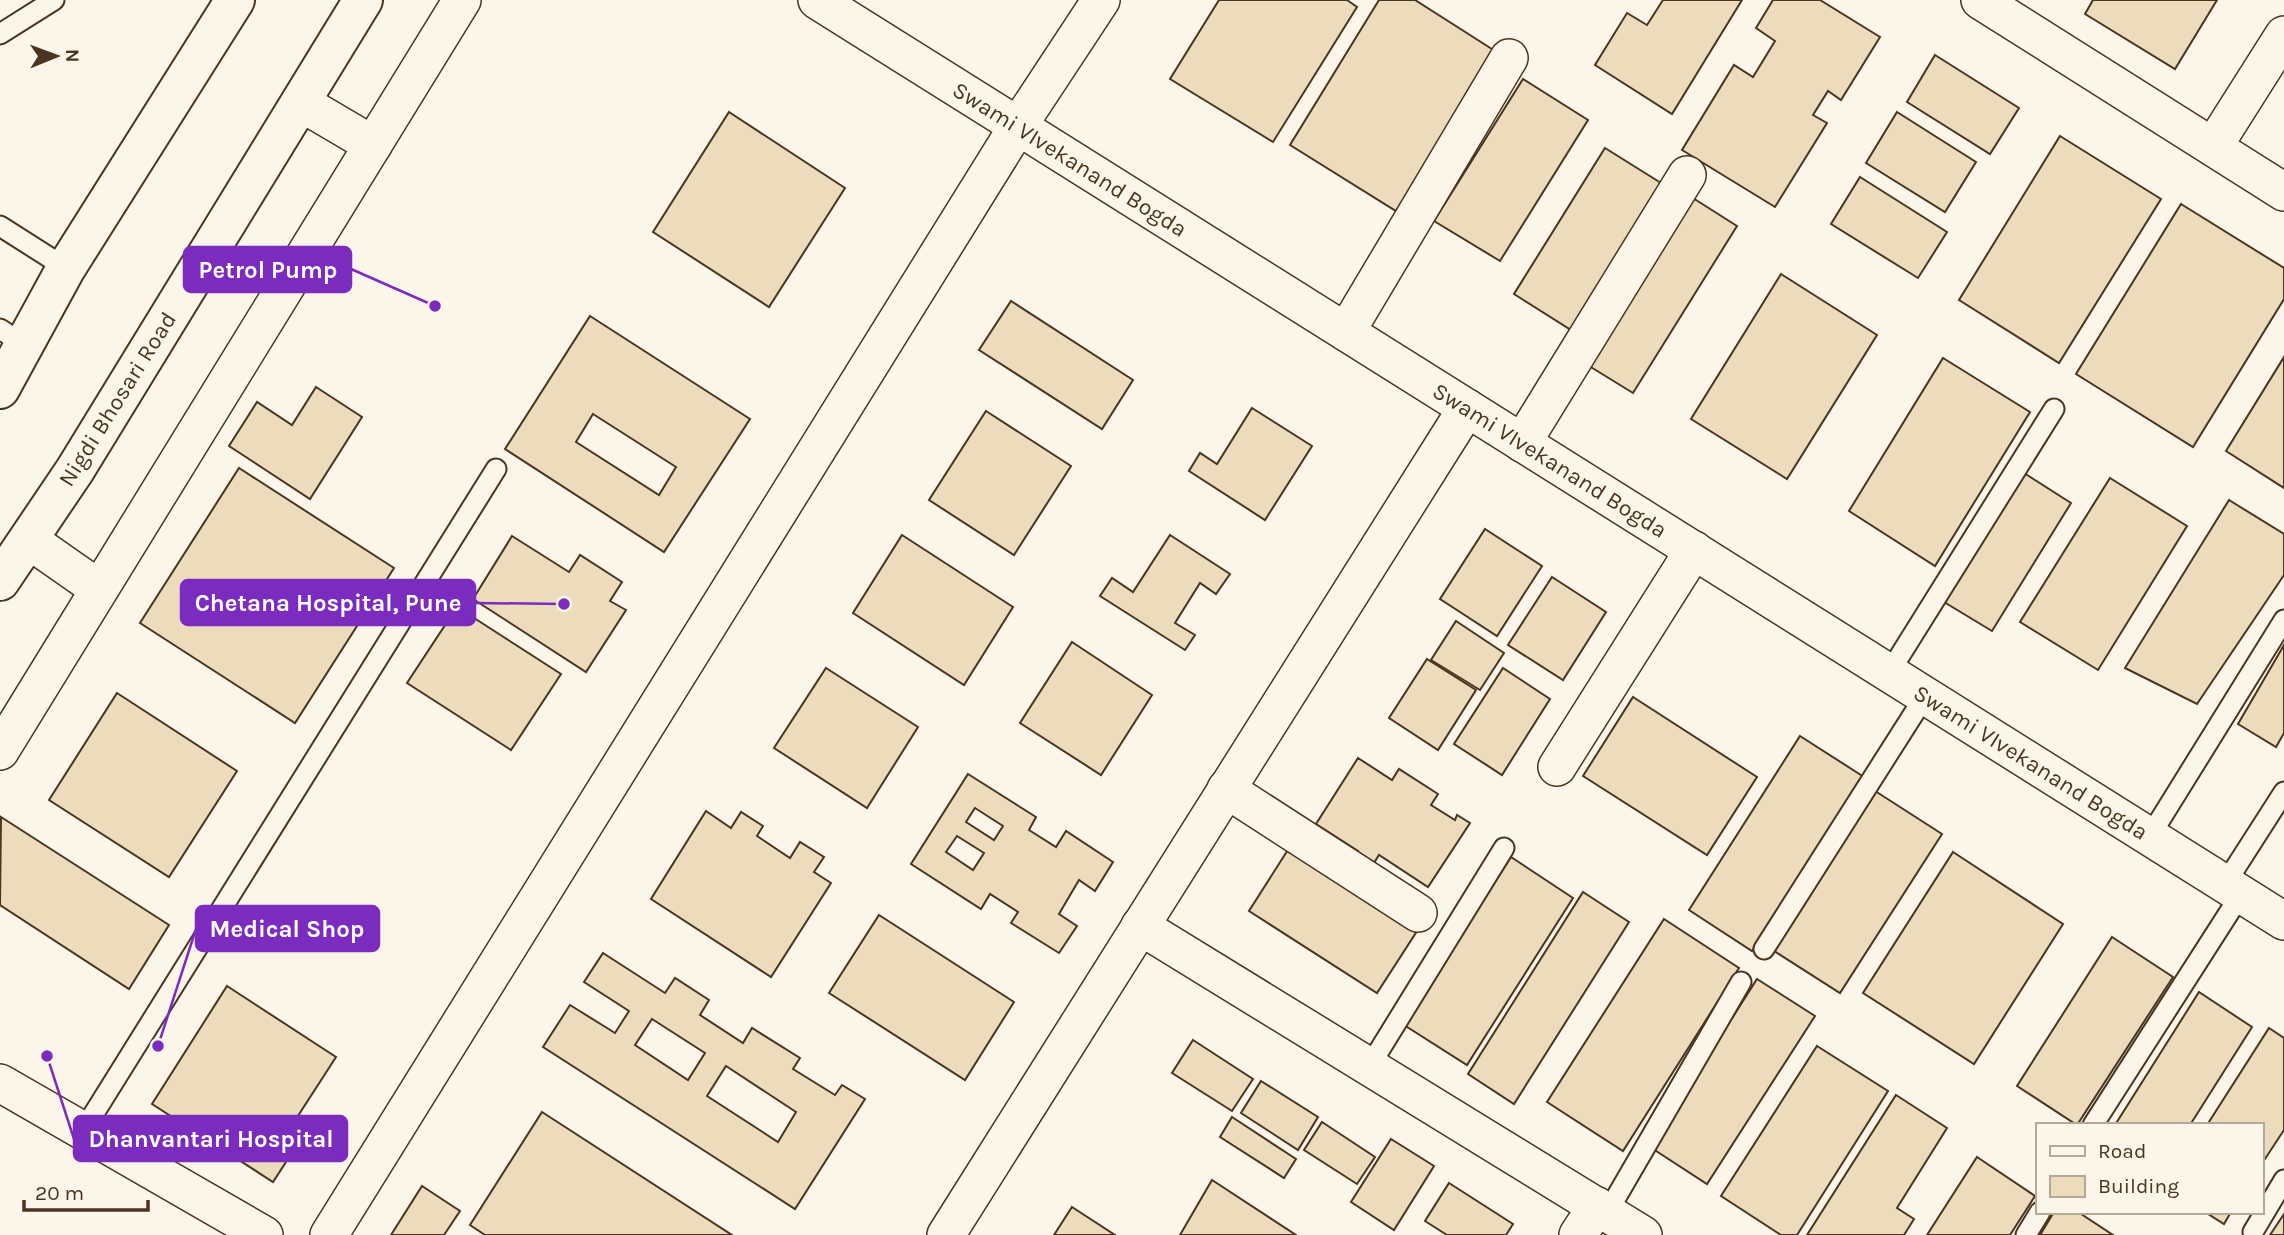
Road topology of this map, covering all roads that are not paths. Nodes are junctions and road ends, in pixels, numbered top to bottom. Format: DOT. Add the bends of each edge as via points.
graph roads {
  1 [pos="54,0"];
  2 [pos="235,0"];
  3 [pos="363,0"];
  4 [pos="462,0"];
  5 [pos="817,0"];
  6 [pos="1101,0"];
  7 [pos="1980,0"];
  8 [pos="0,34"];
  9 [pos="2284,35"];
  10 [pos="1509,58"];
  11 [pos="300,102"];
  12 [pos="1018,126"];
  13 [pos="373,145"];
  14 [pos="2213,147"];
  15 [pos="1687,175"];
  16 [pos="2284,192"];
  17 [pos="0,226"];
  18 [pos="66,268"];
  19 [pos="1346,332"];
  20 [pos="12,337"];
  21 [pos="0,389"];
  22 [pos="1466,408"];
  23 [pos="2054,409"];
  24 [pos="1522,443"];
  25 [pos="496,469"];
  26 [pos="29,540"];
  27 [pos="1694,550"];
  28 [pos="0,581"];
  29 [pos="99,589"];
  30 [pos="2284,620"];
  31 [pos="1889,673"];
  32 [pos="1925,696"];
  33 [pos="0,751"];
  34 [pos="1557,767"];
  35 [pos="1226,789"];
  36 [pos="2284,792"];
  37 [pos="2150,836"];
  38 [pos="1504,848"];
  39 [pos="2233,889"];
  40 [pos="1418,912"];
  41 [pos="2284,921"];
  42 [pos="1140,926"];
  43 [pos="1764,949"];
  44 [pos="1741,982"];
  45 [pos="1369,1066"];
  46 [pos="0,1083"];
  47 [pos="2094,1123"];
  48 [pos="83,1131"];
  49 [pos="2284,1180"];
  50 [pos="2039,1214"];
  51 [pos="1594,1218"];
  52 [pos="2253,1232"];
  53 [pos="264,1235"];
  54 [pos="329,1235"];
  55 [pos="946,1235"];
  56 [pos="1643,1235"];
  57 [pos="2026,1235"];
  1 -- 8 [label="lane"];
  2 -- 18 [label="main road"];
  3 -- 11 [label="main road, Nigdi Bhosari Road"];
  4 -- 13 [label="street"];
  5 -- 12 [label="street, Swami VIvekanand Bogda"];
  6 -- 12 [label="street"];
  7 -- 14 [label="street"];
  9 -- 14 [label="street"];
  10 -- 19 [label="street"];
  11 -- 13 [label="street"];
  11 -- 26 [label="main road, Nigdi Bhosari Road"];
  12 -- 19 [label="street, Swami VIvekanand Bogda"];
  12 -- 54 [label="street"];
  13 -- 29 [label="street"];
  14 -- 16 [label="street"];
  15 -- 24 [label="street"];
  17 -- 18 [label="lane"];
  18 -- 20 [label="main road"];
  19 -- 22 [label="street, Swami VIvekanand Bogda"];
  20 -- 21 [label="main road"];
  22 -- 24 [label="street, Swami VIvekanand Bogda"];
  22 -- 35 [label="street"];
  23 -- 31 [label="lane"];
  24 -- 27 [label="street, Swami VIvekanand Bogda"];
  25 -- 48 [label="lane"];
  26 -- 28 [label="main road, Nigdi Bhosari Road"];
  26 -- 29 [label="street"];
  27 -- 31 [label="street, Swami VIvekanand Bogda"];
  27 -- 34 [label="street"];
  29 -- 33 [label="street"];
  30 -- 37 [label="lane"];
  31 -- 32 [label="street, Swami VIvekanand Bogda"];
  32 -- 37 [label="street, Swami VIvekanand Bogda"];
  32 -- 43 [label="lane"];
  35 -- 40 [label="street"];
  35 -- 42 [label="street"];
  36 -- 39 [label="lane"];
  37 -- 39 [label="street, Swami VIvekanand Bogda"];
  38 -- 45 [label="lane"];
  39 -- 41 [label="street, Swami VIvekanand Bogda"];
  39 -- 47 [label="lane"];
  42 -- 45 [label="street"];
  42 -- 55 [label="street"];
  44 -- 51 [label="lane"];
  45 -- 51 [label="street"];
  46 -- 48 [label="street"];
  48 -- 53 [label="street"];
  49 -- 52 [label="lane"];
  50 -- 57 [label="lane"];
  51 -- 56 [label="street"];
}
